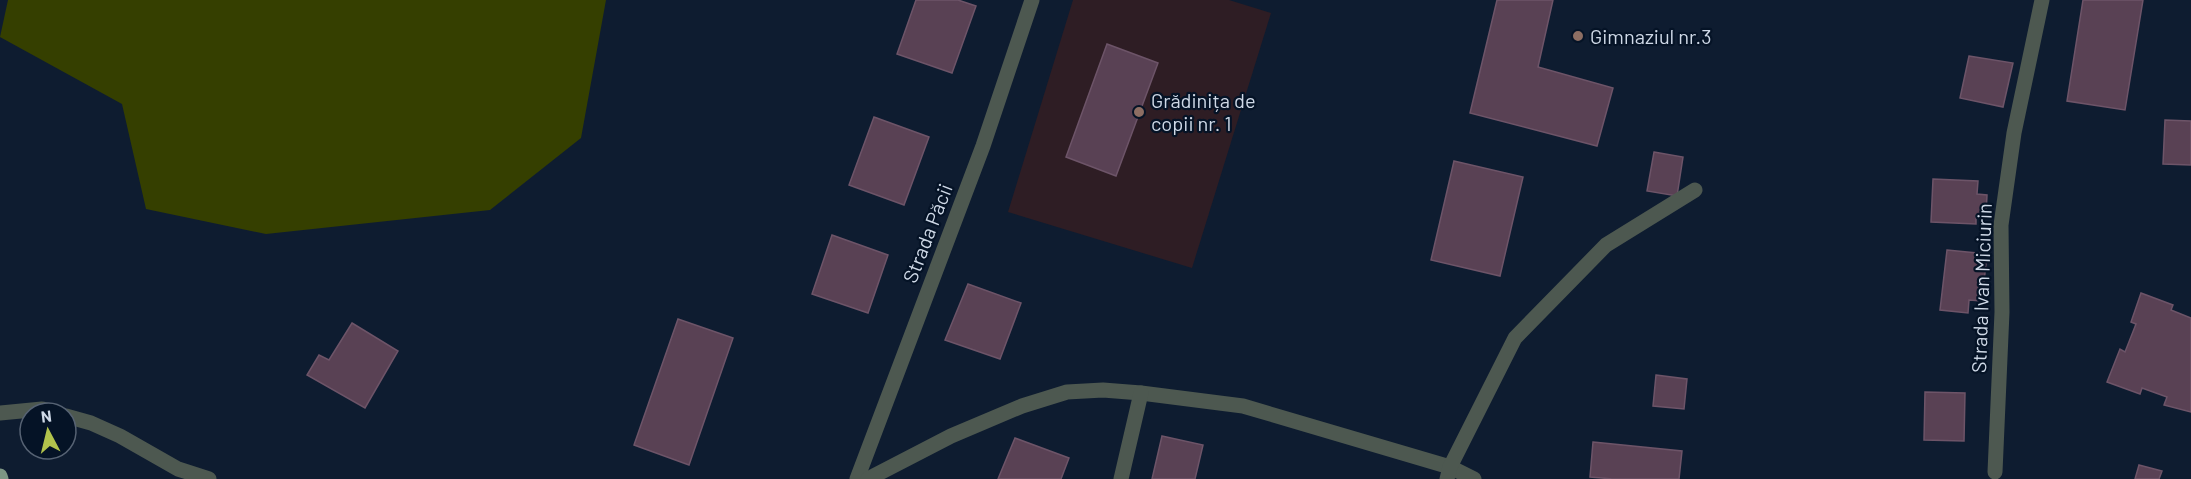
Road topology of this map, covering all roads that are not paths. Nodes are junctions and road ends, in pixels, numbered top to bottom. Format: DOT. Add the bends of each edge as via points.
graph roads {
  1 [pos="1032,0"];
  2 [pos="2042,0"];
  3 [pos="1695,190"];
  4 [pos="1141,393"];
  5 [pos="18,411"];
  6 [pos="0,413"];
  7 [pos="78,419"];
  8 [pos="1995,472"];
  9 [pos="1448,473"];
  10 [pos="209,479"];
  11 [pos="857,479"];
  12 [pos="868,479"];
  13 [pos="1120,479"];
  14 [pos="1474,479"];
  1 -- 11 [label="street, Strada Păcii" via="982,146"];
  2 -- 8 [label="street, Strada Ivan Miciurin" via="2014,133 2001,225 2002,312"];
  3 -- 9 [label="street" via="1606,245 1515,338"];
  4 -- 9 [label="street" via="1244,406"];
  4 -- 12 [label="street" via="1067,392 1022,406 951,436"];
  4 -- 13 [label="street"];
  5 -- 6 [label="street"];
  7 -- 10 [label="street" via="120,436 178,469"];
  9 -- 14 [label="street"];
}
